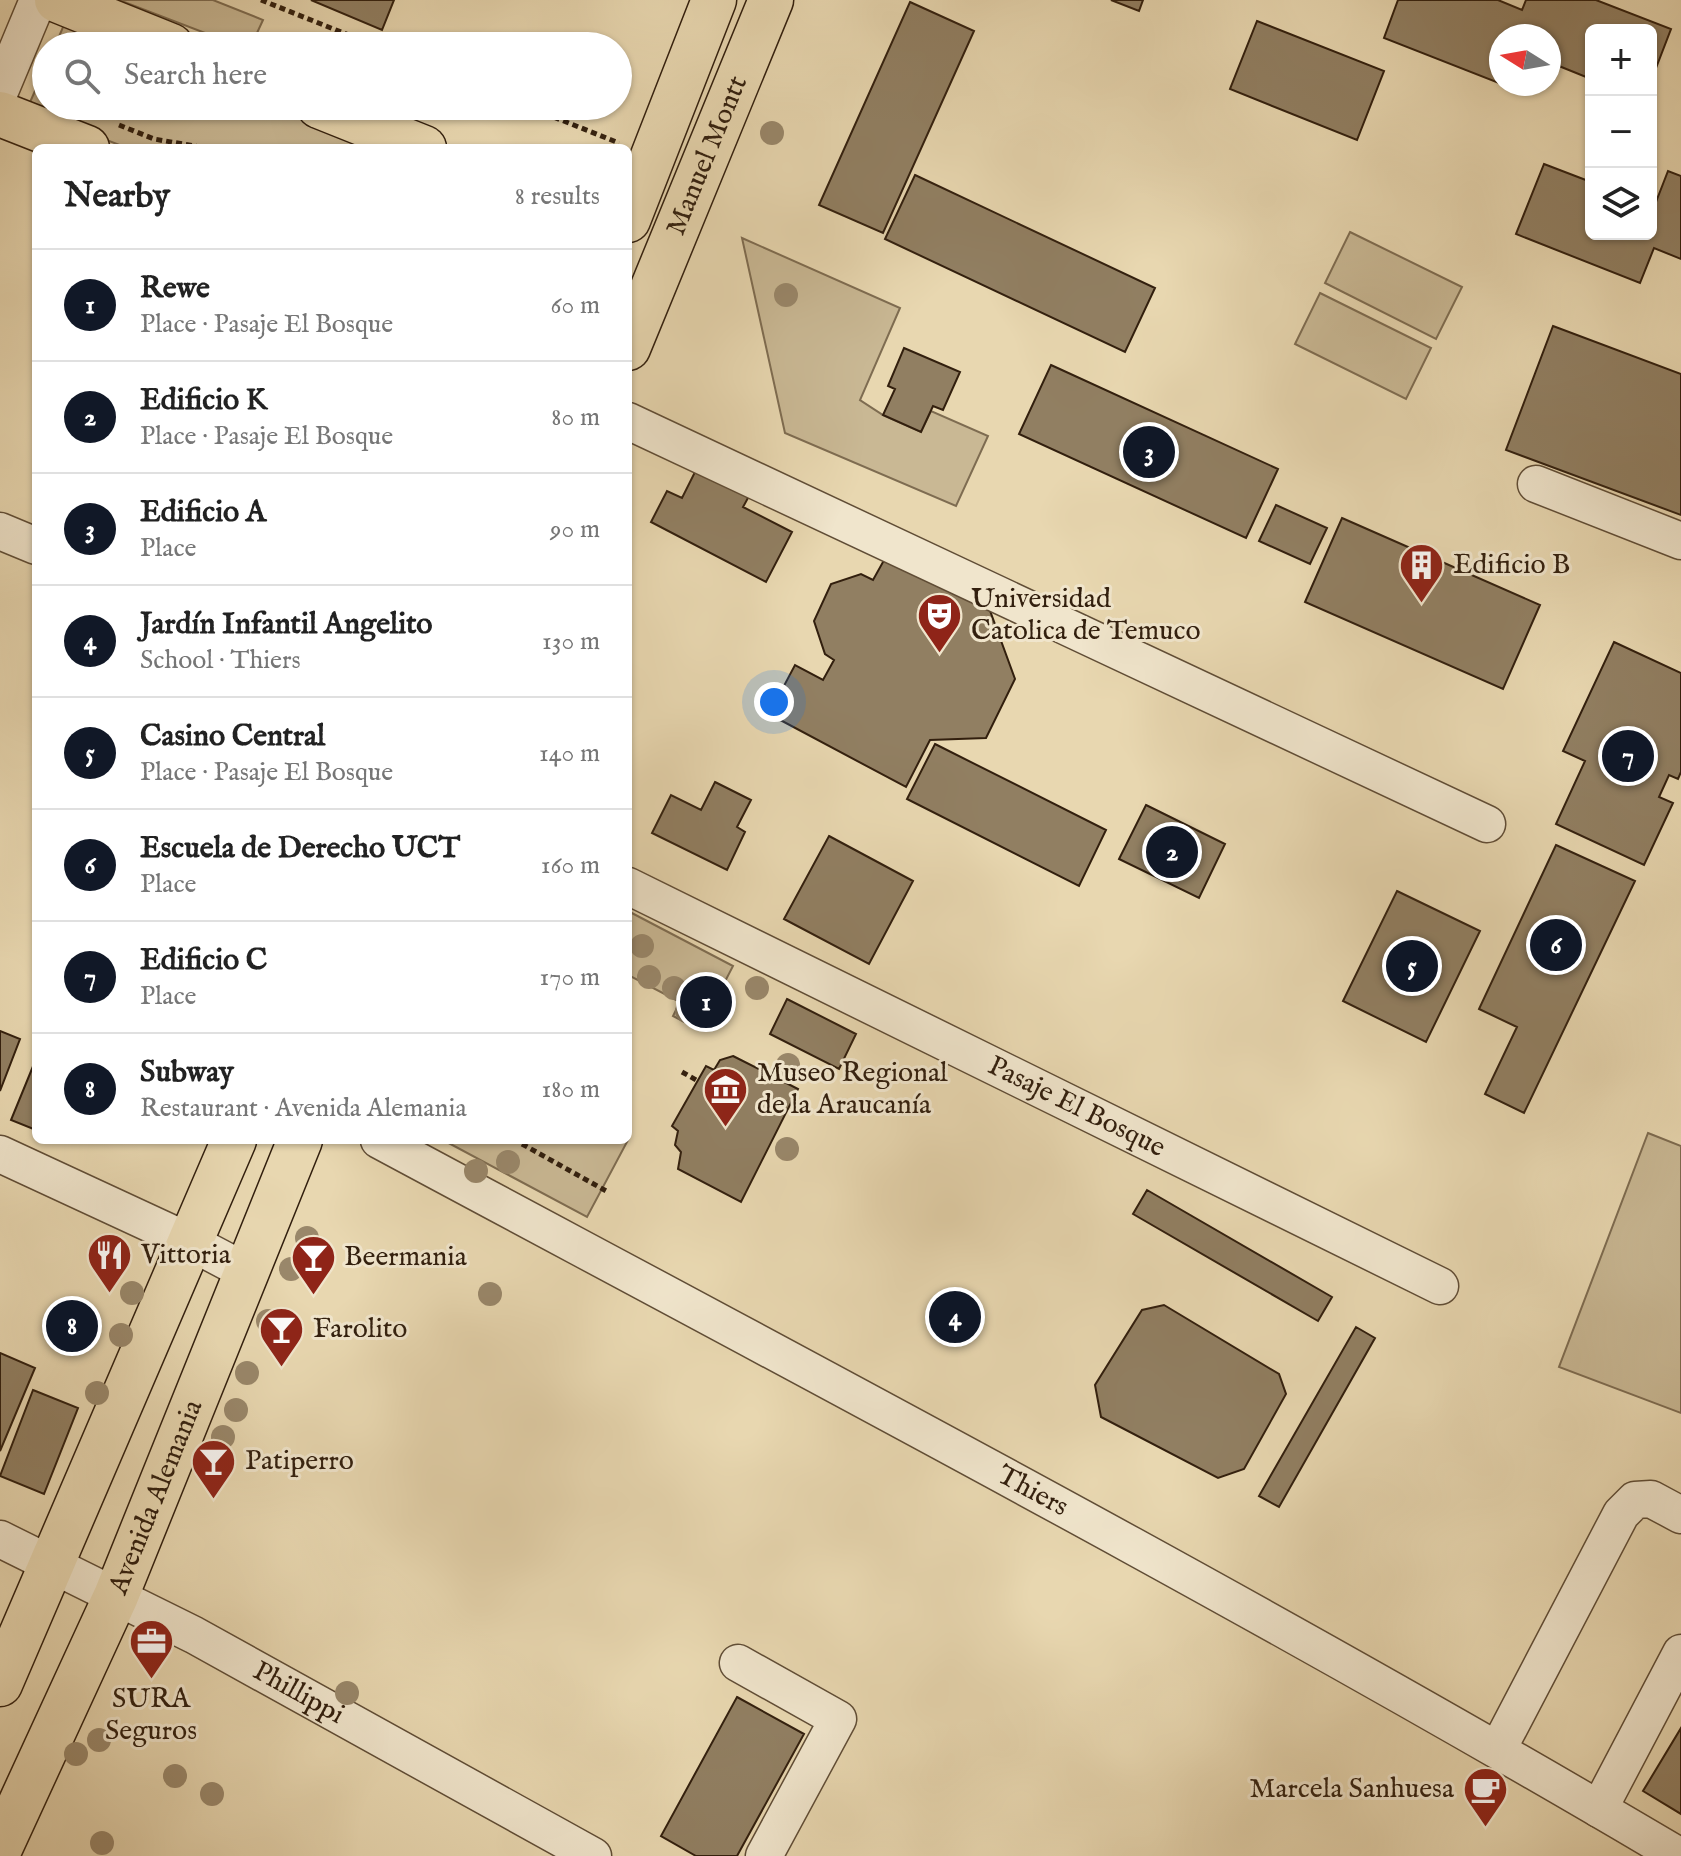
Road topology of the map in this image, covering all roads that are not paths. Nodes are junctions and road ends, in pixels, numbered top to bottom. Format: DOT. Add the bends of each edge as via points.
graph roads {
  1 [pos="38,0"];
  2 [pos="57,0"];
  3 [pos="714,0"];
  4 [pos="771,0"];
  5 [pos="136,32"];
  6 [pos="0,91"];
  7 [pos="0,114"];
  8 [pos="354,120"];
  9 [pos="100,135"];
  10 [pos="414,144"];
  11 [pos="632,210"];
  12 [pos="632,240"];
  13 [pos="636,330"];
  14 [pos="632,423"];
  15 [pos="1536,484"];
  16 [pos="0,531"];
  17 [pos="1681,541"];
  18 [pos="32,544"];
  19 [pos="1487,824"];
  20 [pos="632,888"];
  21 [pos="232,1144"];
  22 [pos="298,1144"];
  23 [pos="386,1144"];
  24 [pos="0,1154"];
  25 [pos="190,1242"];
  26 [pos="247,1272"];
  27 [pos="1440,1286"];
  28 [pos="1681,1515"];
  29 [pos="0,1539"];
  30 [pos="52,1565"];
  31 [pos="116,1596"];
  32 [pos="1681,1653"];
  33 [pos="738,1663"];
  34 [pos="0,1684"];
  35 [pos="1498,1749"];
  36 [pos="1599,1809"];
  37 [pos="0,1848"];
  38 [pos="593,1856"];
  39 [pos="764,1856"];
  40 [pos="1679,1856"];
  1 -- 6 [label="street"];
  2 -- 5 [label="main road"];
  3 -- 11 [label="main road, Manuel Montt"];
  4 -- 13 [label="main road, Manuel Montt"];
  7 -- 9 [label="main road"];
  8 -- 10 [label="main road"];
  12 -- 13 [label="main road" via="648,276"];
  14 -- 19 [label="street"];
  15 -- 17 [label="street"];
  16 -- 18 [label="street"];
  20 -- 27 [label="street, Pasaje El Bosque"];
  21 -- 25 [label="main road"];
  22 -- 26 [label="main road, Avenida Alemania"];
  23 -- 35 [label="street, Thiers"];
  24 -- 25 [label="street"];
  25 -- 26 [label="street"];
  25 -- 30 [label="main road"];
  26 -- 31 [label="main road, Avenida Alemania"];
  28 -- 35 [label="street" via="1651,1499 1635,1500 1621,1514"];
  29 -- 30 [label="street, Phillippi"];
  30 -- 31 [label="street, Phillippi"];
  30 -- 34 [label="main road"];
  31 -- 37 [label="main road, Avenida Alemania"];
  31 -- 38 [label="street, Phillippi"];
  32 -- 36 [label="street"];
  33 -- 39 [label="street" via="838,1719"];
  35 -- 36 [label="street, Thiers"];
  36 -- 40 [label="street, Thiers"];
}
